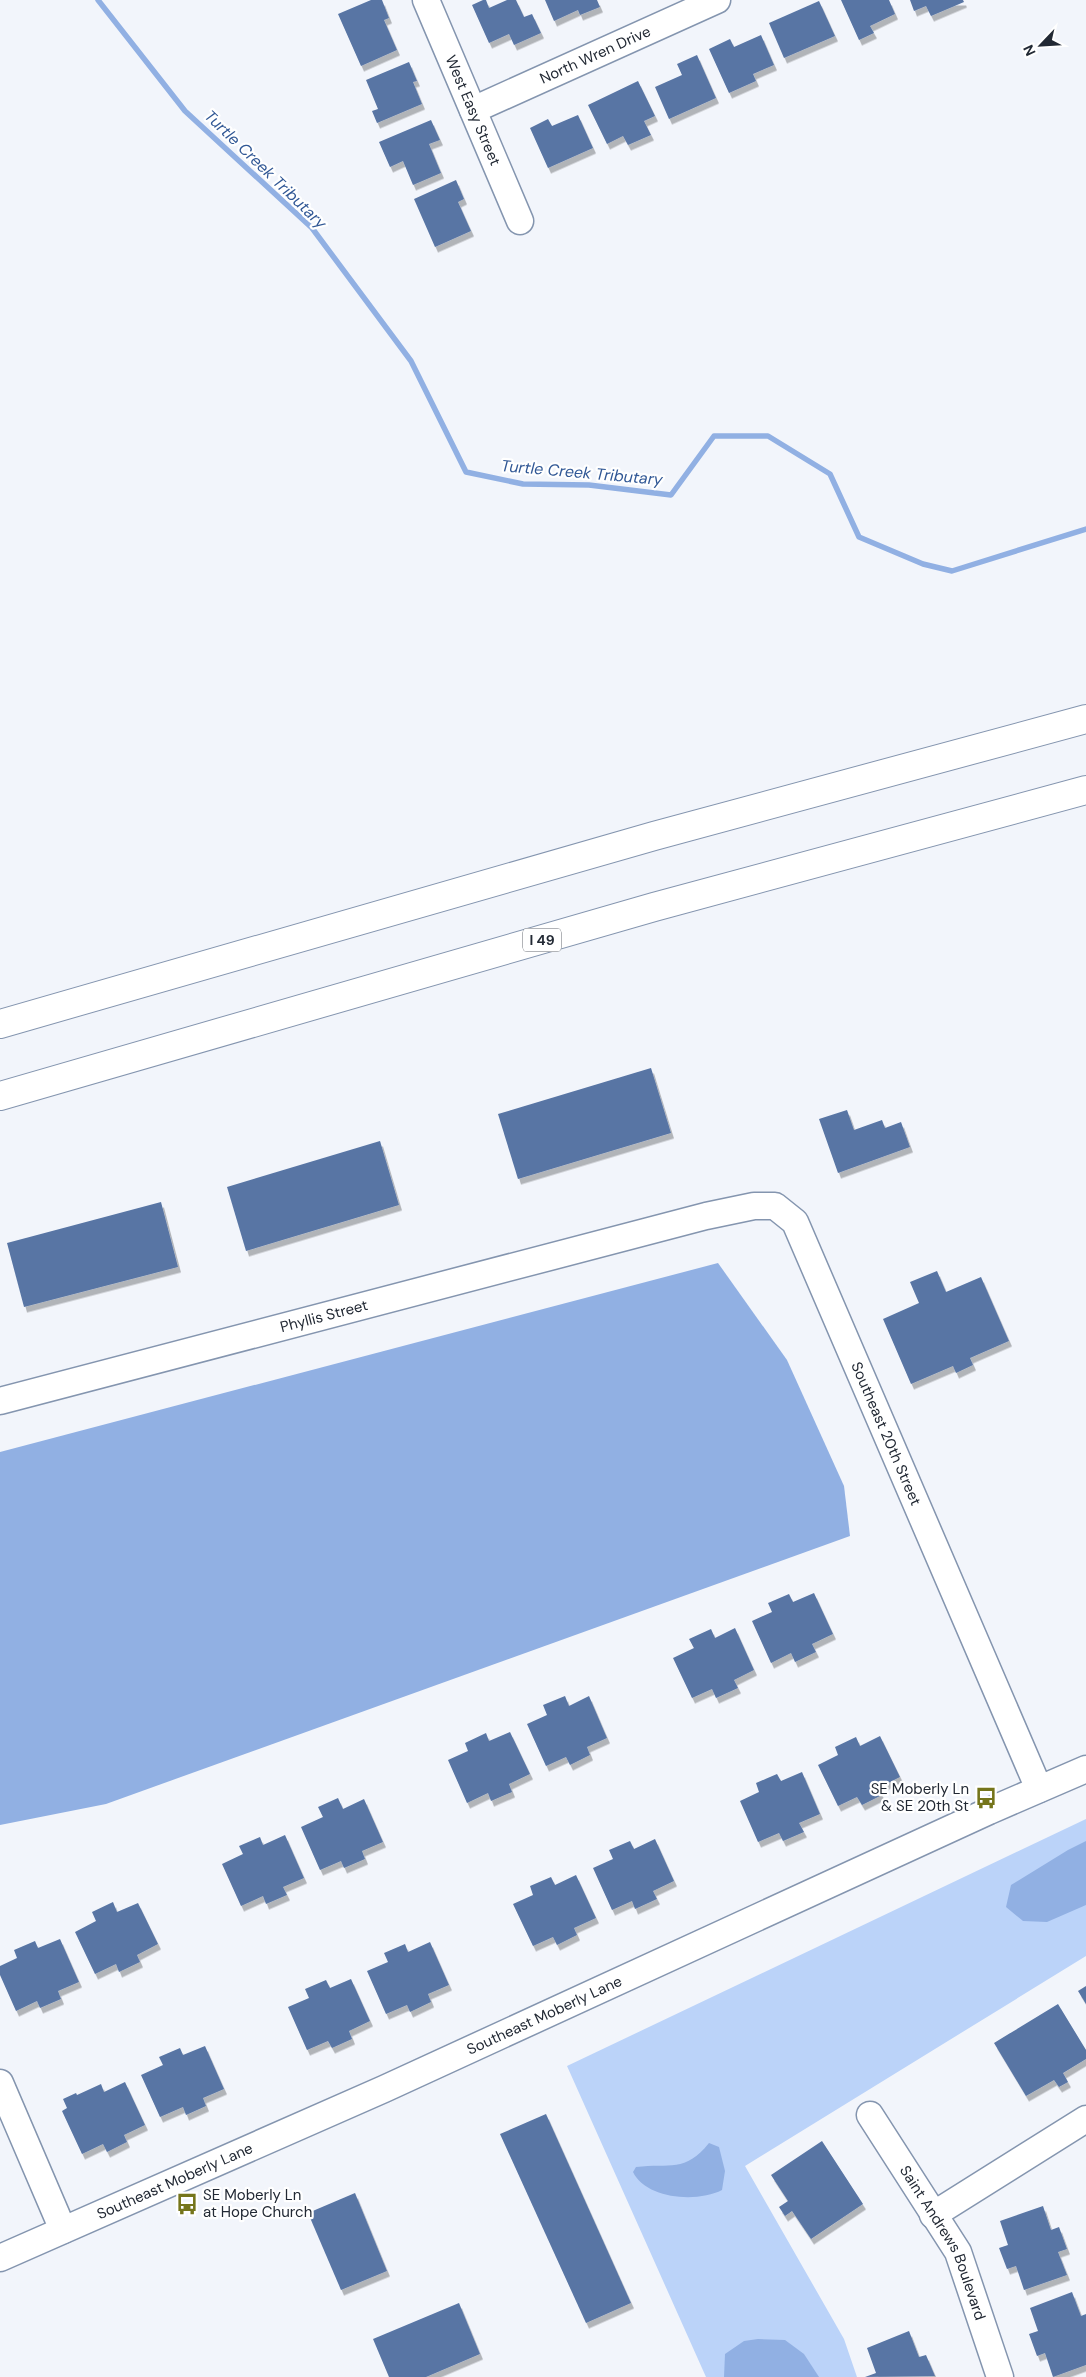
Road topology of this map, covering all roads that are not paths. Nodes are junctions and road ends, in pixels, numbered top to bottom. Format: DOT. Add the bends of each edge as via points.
graph roads {
  1 [pos="426,0"];
  2 [pos="717,0"];
  3 [pos="473,110"];
  4 [pos="520,221"];
  5 [pos="1086,719"];
  6 [pos="1086,790"];
  7 [pos="0,1024"];
  8 [pos="0,1096"];
  9 [pos="649,1231"];
  10 [pos="0,1401"];
  11 [pos="1086,1769"];
  12 [pos="1039,1788"];
  13 [pos="0,2083"];
  14 [pos="870,2115"];
  15 [pos="1086,2119"];
  16 [pos="933,2214"];
  17 [pos="64,2230"];
  18 [pos="0,2258"];
  19 [pos="1000,2377"];
  1 -- 3 [label="street, West Easy Street"];
  2 -- 3 [label="street, North Wren Drive"];
  3 -- 4 [label="street, West Easy Street"];
  5 -- 7 [label="highway" via="654,836"];
  6 -- 8 [label="highway, I 49" via="654,907"];
  9 -- 10 [label="street, Phyllis Street"];
  9 -- 12 [label="street, Southeast 20th Street" via="754,1206 776,1206 796,1222"];
  11 -- 12 [label="street, Southeast Moberly Lane"];
  12 -- 17 [label="street, Southeast Moberly Lane" via="393,2085"];
  13 -- 17 [label="street"];
  14 -- 16 [label="street, Saint Andrews Boulevard"];
  15 -- 16 [label="street"];
  16 -- 19 [label="street, Saint Andrews Boulevard" via="958,2252"];
  17 -- 18 [label="street, Southeast Moberly Lane"];
}
